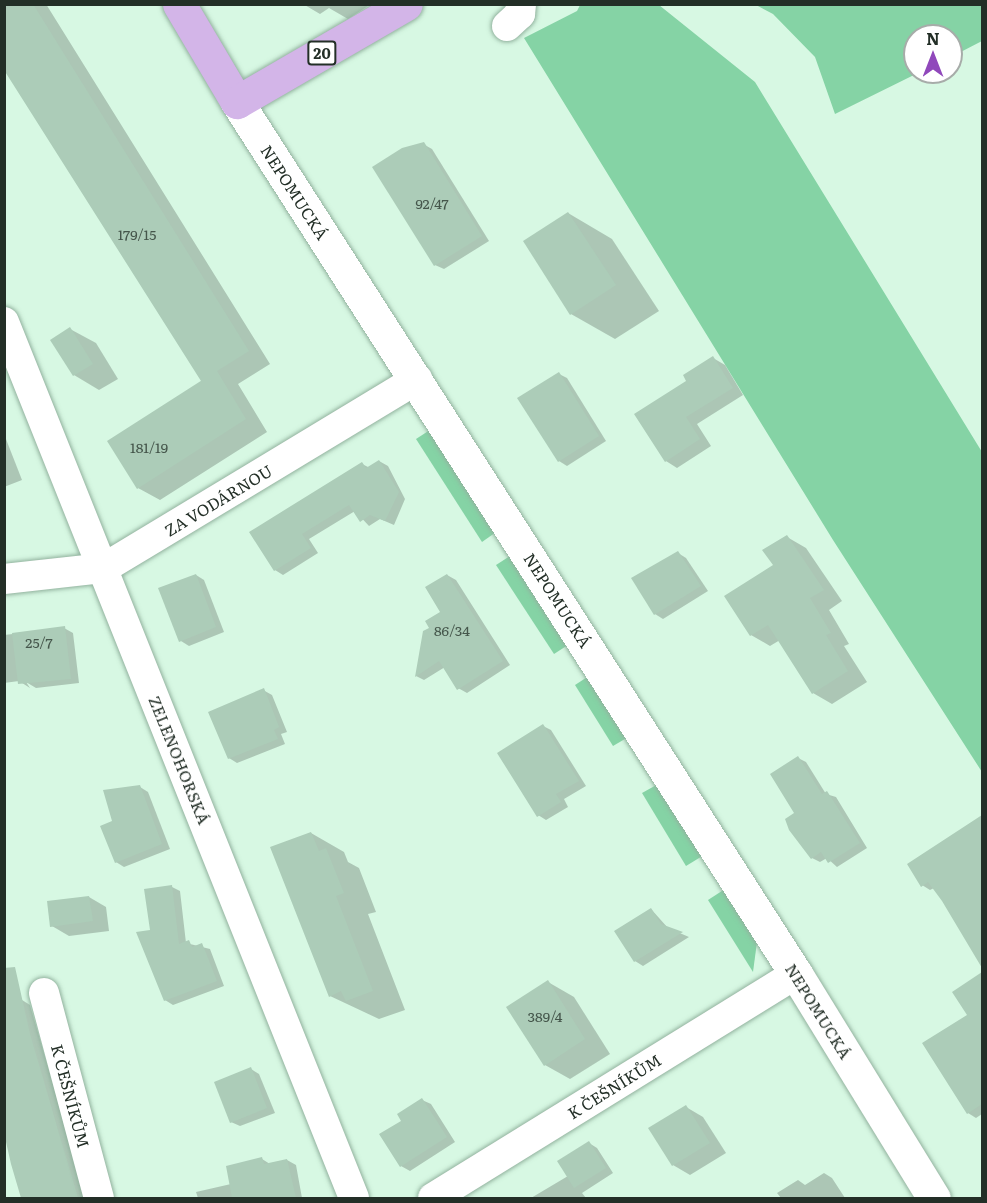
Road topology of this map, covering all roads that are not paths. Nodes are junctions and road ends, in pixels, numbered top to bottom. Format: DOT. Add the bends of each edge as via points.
graph roads {
  1 [pos="179,4"];
  2 [pos="406,4"];
  3 [pos="237,102"];
  4 [pos="4,322"];
  5 [pos="417,379"];
  6 [pos="104,568"];
  7 [pos="4,579"];
  8 [pos="796,974"];
  9 [pos="44,993"];
  10 [pos="99,1198"];
  11 [pos="354,1198"];
  12 [pos="433,1198"];
  13 [pos="934,1198"];
  1 -- 3 [label="main road, NEPOMUCKÁ"];
  2 -- 3 [label="main road, 20"];
  3 -- 5 [label="street, NEPOMUCKÁ"];
  4 -- 6 [label="street, ZELENOHORSKÁ"];
  5 -- 6 [label="street, ZA VODÁRNOU"];
  5 -- 8 [label="street, NEPOMUCKÁ"];
  6 -- 7 [label="street, ZA VODÁRNOU"];
  6 -- 11 [label="street, ZELENOHORSKÁ"];
  8 -- 12 [label="street, K ČEŠNÍKŮM"];
  8 -- 13 [label="street, NEPOMUCKÁ"];
  9 -- 10 [label="street, K ČEŠNÍKŮM"];
}
